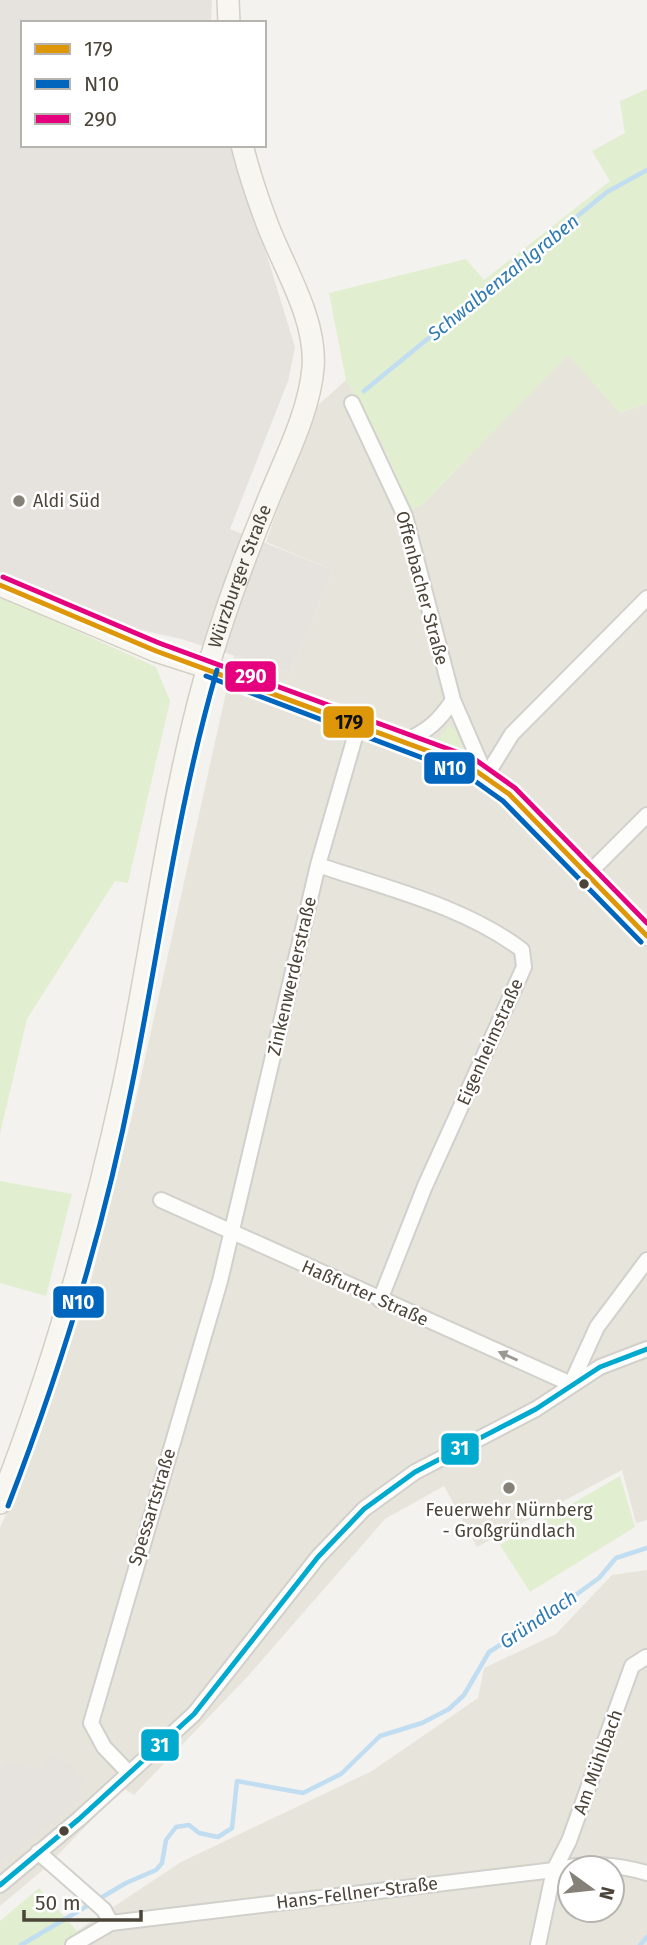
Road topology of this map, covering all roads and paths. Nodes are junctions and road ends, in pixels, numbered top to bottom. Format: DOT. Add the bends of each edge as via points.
graph roads {
  1 [pos="228,0"];
  2 [pos="229,21"];
  3 [pos="243,147"];
  4 [pos="352,403"];
  5 [pos="0,584"];
  6 [pos="647,598"];
  7 [pos="209,668"];
  8 [pos="453,700"];
  9 [pos="359,723"];
  10 [pos="405,741"];
  11 [pos="486,776"];
  12 [pos="647,815"];
  13 [pos="318,865"];
  14 [pos="588,874"];
  15 [pos="647,936"];
  16 [pos="160,1200"];
  17 [pos="232,1231"];
  18 [pos="647,1260"];
  19 [pos="380,1300"];
  20 [pos="647,1349"];
  21 [pos="584,1352"];
  22 [pos="600,1367"];
  23 [pos="571,1384"];
  24 [pos="0,1503"];
  25 [pos="646,1657"];
  26 [pos="128,1772"];
  27 [pos="38,1852"];
  28 [pos="554,1870"];
  29 [pos="647,1873"];
  30 [pos="0,1885"];
  31 [pos="107,1916"];
  32 [pos="73,1945"];
  33 [pos="538,1945"];
  1 -- 2 [label="main road"];
  3 -- 7 [label="main road, Würzburger Straße" via="312,339 313,369 304,408"];
  4 -- 8 [label="street, Offenbacher Straße" via="405,516"];
  5 -- 7 [label="main road"];
  6 -- 11 [label="street" via="512,734"];
  7 -- 9 [label="street, Offenbacher Straße"];
  7 -- 24 [label="main road, Würzburger Straße" via="177,792 123,1085 93,1215 43,1386"];
  8 -- 10 [label="street" via="439,721"];
  8 -- 11 [label="street, Offenbacher Straße"];
  9 -- 10 [label="street, Offenbacher Straße"];
  9 -- 13 [label="street, Zinkenwerderstraße"];
  10 -- 11 [label="street, Offenbacher Straße"];
  11 -- 14 [label="street, Offenbacher Straße"];
  12 -- 14 [label="street"];
  13 -- 17 [label="street, Zinkenwerderstraße"];
  13 -- 19 [label="street, Eigenheimstraße" via="431,902 522,950 524,967 425,1186"];
  14 -- 15 [label="street, Offenbacher Straße"];
  16 -- 17 [label="street, Haßfurter Straße"];
  17 -- 19 [label="street, Haßfurter Straße"];
  17 -- 26 [label="street, Spessartstraße" via="91,1723 104,1747"];
  18 -- 21 [label="street" via="607,1312"];
  23 -- 19 [label="street, Haßfurter Straße, one-way"];
  20 -- 22 [label="street"];
  21 -- 22 [label="street"];
  21 -- 23 [label="street"];
  22 -- 23 [label="street"];
  23 -- 26 [label="street" via="536,1409 415,1472 364,1509 318,1557 211,1696"];
  25 -- 28 [label="street, Am Mühlbach" via="632,1667 569,1841"];
  26 -- 27 [label="street"];
  27 -- 30 [label="street"];
  27 -- 31 [label="street"];
  28 -- 29 [label="street, Hans-Fellner-Straße" via="582,1863"];
  28 -- 31 [label="street, Hans-Fellner-Straße"];
  28 -- 33 [label="street, Am Mühlbach"];
  31 -- 32 [label="street, Hans-Fellner-Straße"];
}
